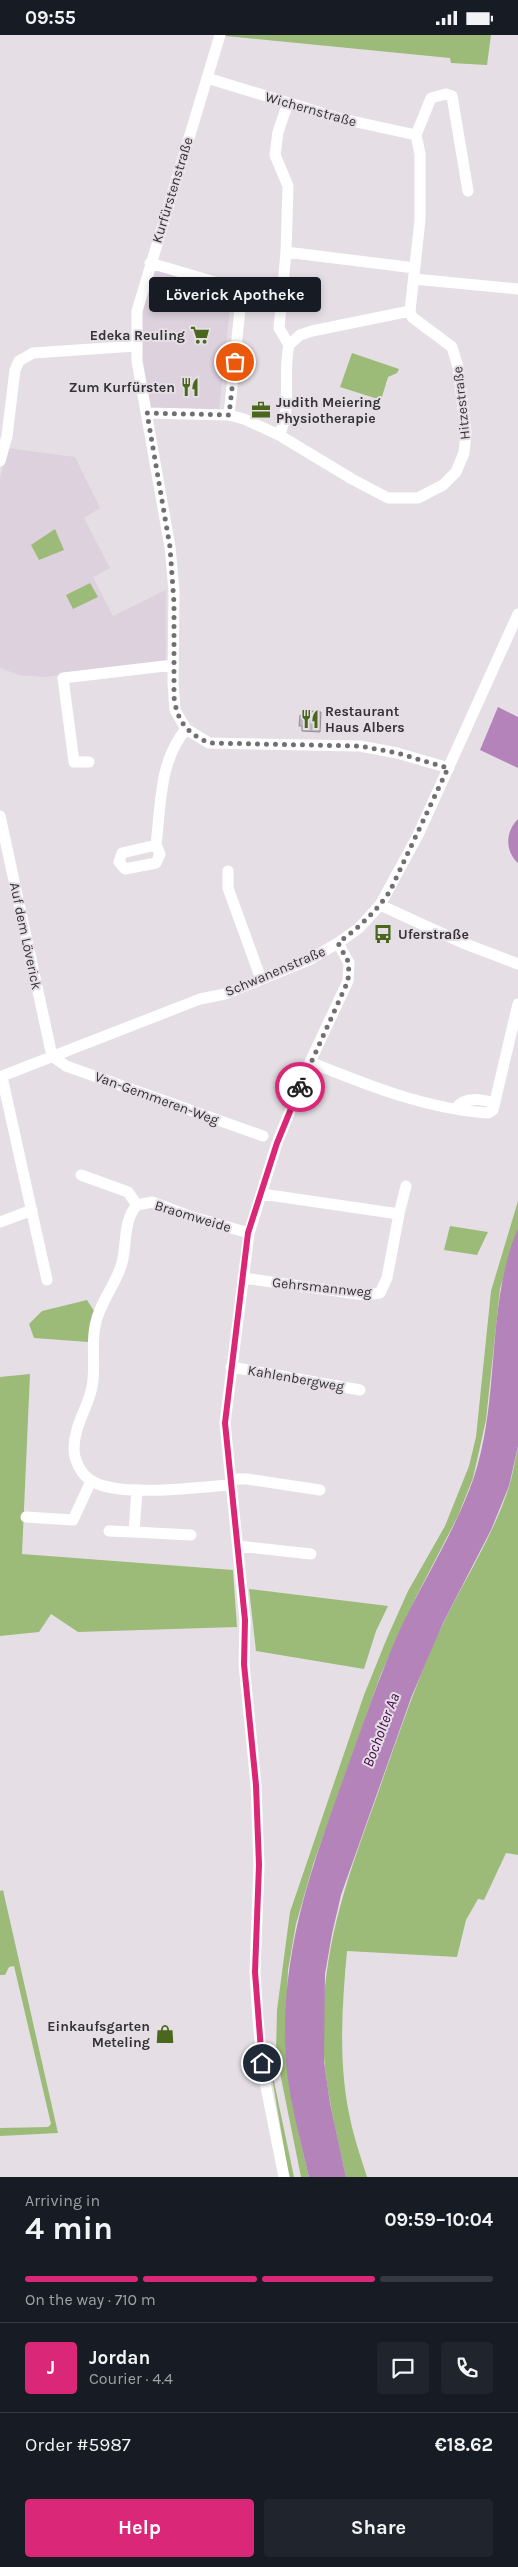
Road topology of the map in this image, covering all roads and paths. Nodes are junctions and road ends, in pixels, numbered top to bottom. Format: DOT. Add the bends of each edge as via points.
graph roads {
  1 [pos="220,35"];
  2 [pos="207,77"];
  3 [pos="288,103"];
  4 [pos="416,135"];
  5 [pos="468,191"];
  6 [pos="286,252"];
  7 [pos="150,263"];
  8 [pos="415,273"];
  9 [pos="518,289"];
  10 [pos="410,311"];
  11 [pos="288,345"];
  12 [pos="136,346"];
  13 [pos="147,413"];
  14 [pos="229,415"];
  15 [pos="279,435"];
  16 [pos="0,461"];
  17 [pos="518,614"];
  18 [pos="173,665"];
  19 [pos="186,729"];
  20 [pos="90,762"];
  21 [pos="448,768"];
  22 [pos="0,816"];
  23 [pos="156,845"];
  24 [pos="228,871"];
  25 [pos="380,905"];
  26 [pos="338,943"];
  27 [pos="518,964"];
  28 [pos="261,979"];
  29 [pos="518,1004"];
  30 [pos="52,1056"];
  31 [pos="310,1063"];
  32 [pos="1,1077"];
  33 [pos="263,1136"];
  34 [pos="81,1175"];
  35 [pos="406,1186"];
  36 [pos="262,1194"];
  37 [pos="137,1205"];
  38 [pos="32,1210"];
  39 [pos="399,1214"];
  40 [pos="0,1222"];
  41 [pos="248,1233"];
  42 [pos="243,1278"];
  43 [pos="47,1280"];
  44 [pos="232,1367"];
  45 [pos="360,1390"];
  46 [pos="91,1481"];
  47 [pos="231,1482"];
  48 [pos="320,1490"];
  49 [pos="137,1491"];
  50 [pos="26,1517"];
  51 [pos="109,1531"];
  52 [pos="134,1532"];
  53 [pos="191,1535"];
  54 [pos="238,1546"];
  55 [pos="311,1554"];
  56 [pos="284,2177"];
  1 -- 2 [label="street, Kurfürstenstraße"];
  2 -- 3 [label="street, Wichernstraße"];
  2 -- 7 [label="street, Kurfürstenstraße"];
  3 -- 4 [label="street, Wichernstraße" via="353,122"];
  3 -- 6 [label="street" via="275,155 288,186"];
  4 -- 5 [label="street" via="431,98 446,94 452,96"];
  4 -- 8 [label="street" via="420,154 420,220"];
  6 -- 8 [label="street"];
  6 -- 11 [label="street" via="280,328"];
  7 -- 12 [label="street, Kurfürstenstraße" via="136,311"];
  7 -- 14 [label="street" via="242,290"];
  8 -- 9 [label="street"];
  8 -- 10 [label="street"];
  10 -- 11 [label="street" via="312,331 300,335"];
  10 -- 15 [label="street, Hitzestraße" via="412,317 452,347 458,367 466,442 456,472 443,485 418,498 388,498"];
  11 -- 15 [label="street" via="287,414"];
  12 -- 13 [label="street, Kurfürstenstraße"];
  12 -- 16 [label="street" via="33,353 19,361"];
  13 -- 14 [label="street, Hitzestraße"];
  13 -- 18 [label="street, Kurfürstenstraße" via="170,547 174,597"];
  14 -- 15 [label="street, Hitzestraße"];
  17 -- 21 [label="street, Schwanenstraße"];
  18 -- 19 [label="street, Kurfürstenstraße" via="176,710"];
  18 -- 20 [label="street" via="63,679 74,762"];
  19 -- 21 [label="street" via="210,743 360,746"];
  19 -- 23 [label="street" via="174,743 166,764"];
  21 -- 25 [label="street, Schwanenstraße" via="418,835"];
  22 -- 30 [label="street, Auf dem Löverick"];
  24 -- 28 [label="street" via="228,888"];
  25 -- 26 [label="street, Schwanenstraße"];
  25 -- 27 [label="street"];
  26 -- 28 [label="street, Schwanenstraße" via="309,960"];
  26 -- 31 [label="street" via="349,963 348,981"];
  28 -- 30 [label="street, Schwanenstraße"];
  29 -- 31 [label="street" via="493,1109 488,1113 372,1087"];
  30 -- 32 [label="street, Schwanenstraße"];
  30 -- 33 [label="street, Van-Gemmeren-Weg" via="66,1066"];
  31 -- 36 [label="street" via="277,1143"];
  32 -- 38 [label="street"];
  34 -- 37 [label="street, Braomweide" via="128,1192"];
  35 -- 39 [label="street, Gehrsmannweg"];
  36 -- 39 [label="street"];
  36 -- 41 [label="street"];
  37 -- 41 [label="street, Braomweide" via="152,1202"];
  37 -- 46 [label="street, Braomweide" via="129,1218 122,1263 95,1325 92,1387 76,1435 76,1462"];
  38 -- 40 [label="street"];
  38 -- 43 [label="street"];
  39 -- 42 [label="street, Gehrsmannweg" via="387,1278 380,1293 365,1295"];
  41 -- 42 [label="street"];
  42 -- 44 [label="street"];
  44 -- 45 [label="street, Kahlenbergweg"];
  44 -- 47 [label="street" via="225,1423"];
  46 -- 49 [label="street"];
  46 -- 50 [label="street" via="73,1520"];
  47 -- 48 [label="street" via="247,1479"];
  47 -- 49 [label="street"];
  47 -- 54 [label="street"];
  49 -- 52 [label="street"];
  51 -- 52 [label="street"];
  52 -- 53 [label="street"];
  54 -- 55 [label="street"];
  54 -- 56 [label="street" via="258,1825 255,1972 258,2019 263,2072"];
}
